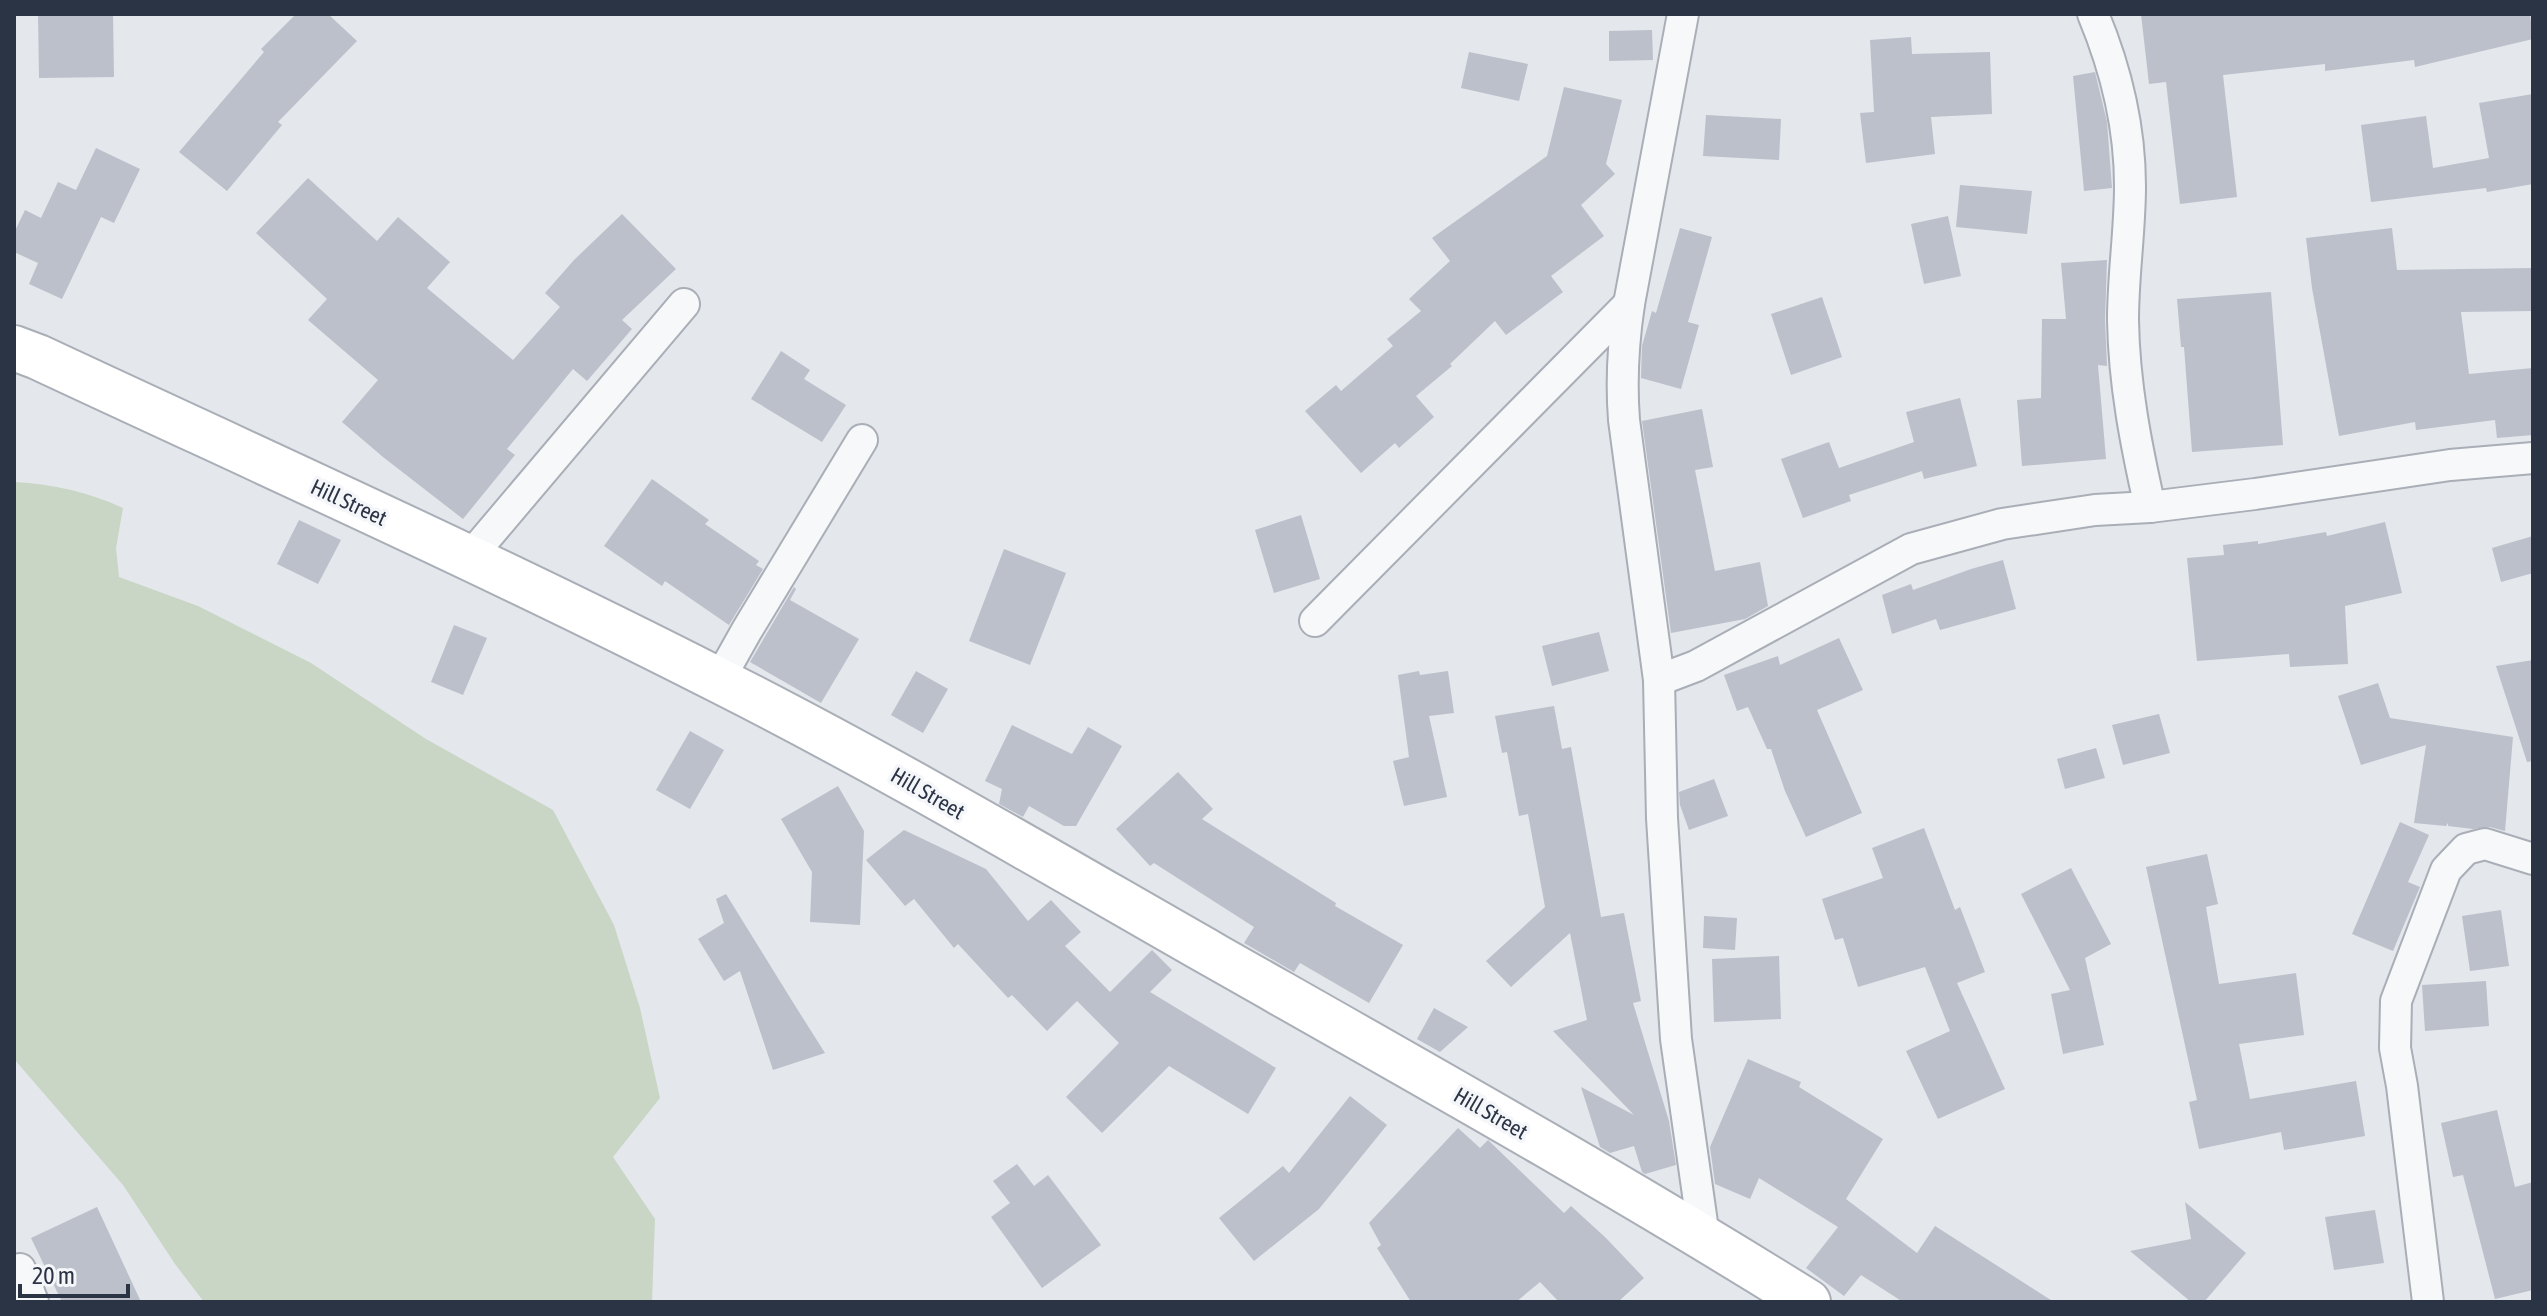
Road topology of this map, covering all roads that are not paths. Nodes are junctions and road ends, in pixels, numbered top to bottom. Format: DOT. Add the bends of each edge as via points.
graph roads {
  1 [pos="1683,14"];
  2 [pos="2093,14"];
  3 [pos="684,304"];
  4 [pos="1629,304"];
  5 [pos="14,348"];
  6 [pos="862,440"];
  7 [pos="2533,458"];
  8 [pos="2150,507"];
  9 [pos="469,558"];
  10 [pos="1315,621"];
  11 [pos="719,680"];
  12 [pos="1659,680"];
  13 [pos="2533,859"];
  14 [pos="1704,1237"];
  15 [pos="20,1269"];
  16 [pos="33,1302"];
  17 [pos="1808,1302"];
  18 [pos="2428,1302"];
  1 -- 4 [label="street"];
  2 -- 8 [label="street" via="2114,70 2129,145 2125,366"];
  3 -- 9 [label="street"];
  4 -- 10 [label="street"];
  4 -- 12 [label="street" via="1621,381 1624,420"];
  5 -- 9 [label="main road, Hill Street"];
  6 -- 11 [label="street"];
  7 -- 8 [label="street"];
  8 -- 12 [label="street" via="2002,524 1911,549 1696,666"];
  9 -- 11 [label="main road, Hill Street"];
  11 -- 14 [label="main road, Hill Street" via="874,762"];
  12 -- 14 [label="street" via="1676,1039"];
  13 -- 18 [label="street" via="2485,844 2466,849 2446,870 2396,1001 2395,1048"];
  14 -- 17 [label="main road, Hill Street"];
  15 -- 16 [label="street"];
}
